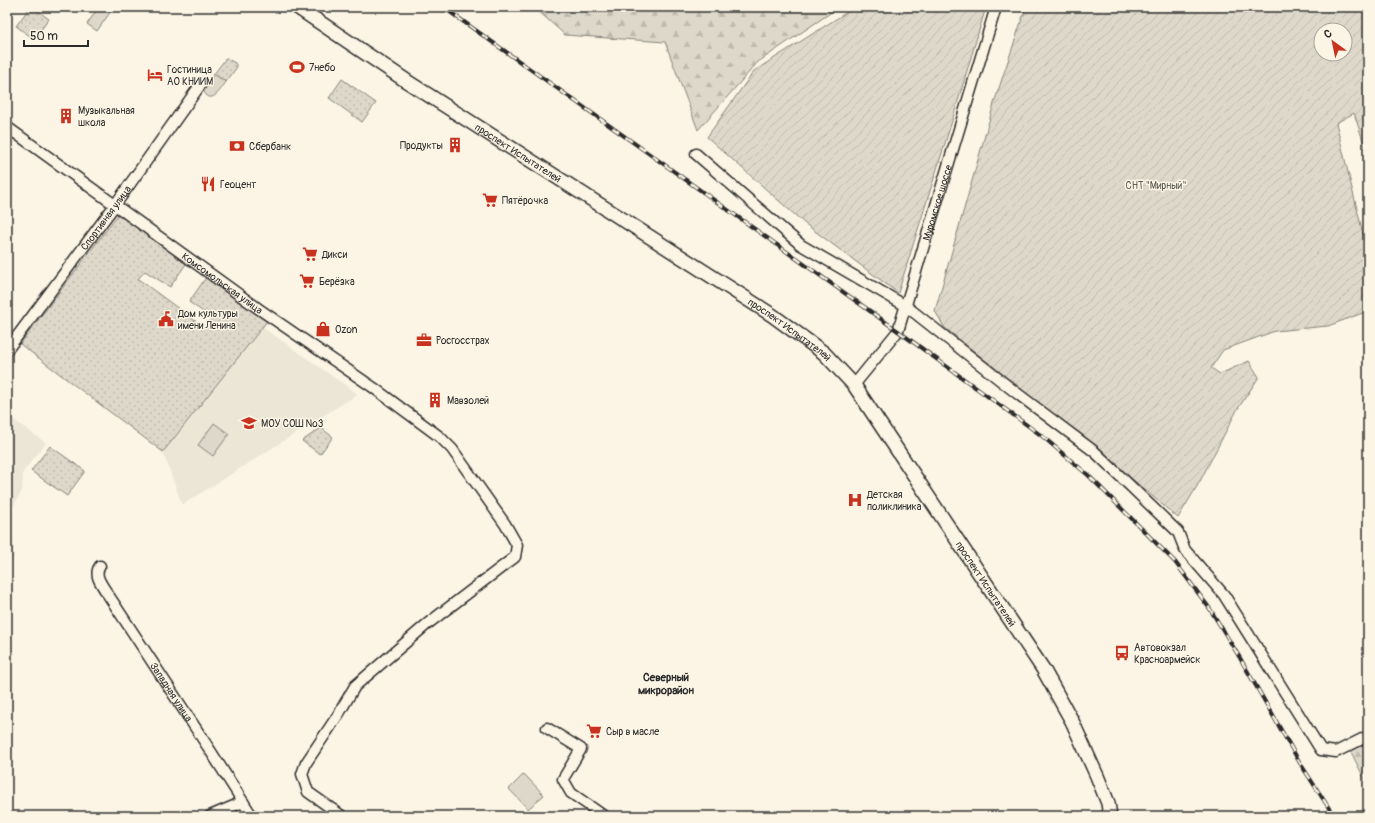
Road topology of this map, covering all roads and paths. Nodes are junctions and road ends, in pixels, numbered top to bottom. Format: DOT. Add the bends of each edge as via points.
graph roads {
  1 [pos="297,7"];
  2 [pos="996,7"];
  3 [pos="202,84"];
  4 [pos="7,127"];
  5 [pos="696,154"];
  6 [pos="115,205"];
  7 [pos="906,306"];
  8 [pos="8,345"];
  9 [pos="854,385"];
  10 [pos="100,566"];
  11 [pos="547,728"];
  12 [pos="1368,736"];
  13 [pos="243,802"];
  14 [pos="210,816"];
  15 [pos="252,816"];
  16 [pos="342,816"];
  17 [pos="604,816"];
  18 [pos="1110,816"];
  1 -- 9 [label="main road, проспект Испытателей" via="408,82 772,315 824,353"];
  2 -- 7 [label="street, Муромское шоссе"];
  3 -- 6 [label="street, Спортивная улица"];
  4 -- 6 [label="street, Комсомольская улица"];
  5 -- 7 [label="street" via="801,245"];
  6 -- 8 [label="street, Спортивная улица"];
  6 -- 16 [label="street, Комсомольская улица" via="440,437 452,449 517,545 515,557 426,625 355,686 306,763 302,774 308,792"];
  7 -- 9 [label="street, Муромское шоссе" via="898,331"];
  7 -- 12 [label="street" via="1095,452 1178,532 1186,550 1224,595 1321,750 1336,752"];
  9 -- 18 [label="main road, проспект Испытателей" via="1043,669 1072,720 1098,776"];
  10 -- 13 [label="street, Западная улица" via="97,576 105,590"];
  11 -- 17 [label="street" via="581,749 563,779 571,793"];
  13 -- 14 [label="street"];
  13 -- 15 [label="street, Западная улица"];
}
